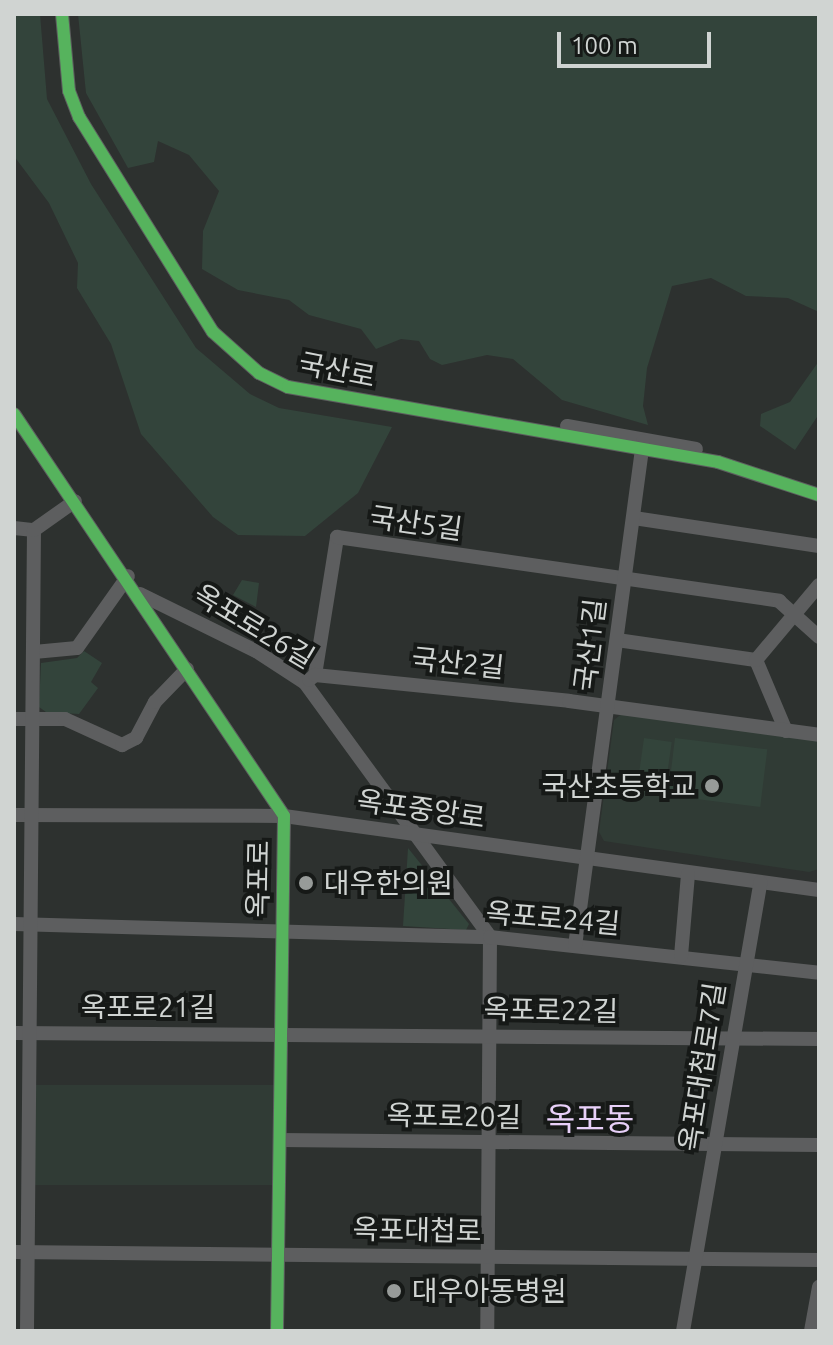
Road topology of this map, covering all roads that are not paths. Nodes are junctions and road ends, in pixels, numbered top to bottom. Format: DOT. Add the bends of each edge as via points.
graph roads {
  1 [pos="62,14"];
  2 [pos="69,14"];
  3 [pos="14,414"];
  4 [pos="643,443"];
  5 [pos="819,486"];
  6 [pos="819,495"];
  7 [pos="75,501"];
  8 [pos="634,518"];
  9 [pos="14,528"];
  10 [pos="34,530"];
  11 [pos="819,546"];
  12 [pos="128,576"];
  13 [pos="625,579"];
  14 [pos="819,585"];
  15 [pos="139,593"];
  16 [pos="794,613"];
  17 [pos="819,637"];
  18 [pos="617,640"];
  19 [pos="34,652"];
  20 [pos="756,660"];
  21 [pos="187,669"];
  22 [pos="310,679"];
  23 [pos="608,706"];
  24 [pos="14,719"];
  25 [pos="33,720"];
  26 [pos="786,731"];
  27 [pos="819,735"];
  28 [pos="14,815"];
  29 [pos="31,815"];
  30 [pos="284,816"];
  31 [pos="417,834"];
  32 [pos="588,859"];
  33 [pos="688,874"];
  34 [pos="760,883"];
  35 [pos="819,890"];
  36 [pos="14,924"];
  37 [pos="32,924"];
  38 [pos="281,928"];
  39 [pos="490,937"];
  40 [pos="575,946"];
  41 [pos="681,956"];
  42 [pos="746,962"];
  43 [pos="819,973"];
  44 [pos="14,1033"];
  45 [pos="30,1033"];
  46 [pos="282,1034"];
  47 [pos="489,1035"];
  48 [pos="733,1038"];
  49 [pos="819,1039"];
  50 [pos="21,1139"];
  51 [pos="280,1140"];
  52 [pos="489,1142"];
  53 [pos="716,1145"];
  54 [pos="819,1145"];
  55 [pos="21,1252"];
  56 [pos="278,1253"];
  57 [pos="488,1258"];
  58 [pos="697,1259"];
  59 [pos="819,1260"];
  60 [pos="819,1287"];
  61 [pos="27,1331"];
  62 [pos="277,1331"];
  63 [pos="487,1331"];
  64 [pos="683,1331"];
  65 [pos="811,1331"];
  1 -- 4 [label="street, 국산로" via="69,91 79,117 213,332 235,357 288,387"];
  2 -- 4 [label="street, 국산로" via="76,91 85,115 241,353 292,381"];
  3 -- 7 [label="street, 옥포로"];
  4 -- 5 [label="street, 국산로" via="732,457"];
  4 -- 6 [label="street, 국산로"];
  4 -- 8 [label="street, 국산1길"];
  7 -- 10 [label="street"];
  7 -- 12 [label="street, 옥포로"];
  8 -- 11 [label="street"];
  8 -- 13 [label="street, 국산1길"];
  9 -- 10 [label="street"];
  10 -- 19 [label="street"];
  12 -- 15 [label="street, 옥포로"];
  12 -- 19 [label="street" via="77,648"];
  13 -- 16 [label="street" via="779,601"];
  13 -- 18 [label="street, 국산1길"];
  13 -- 22 [label="street, 국산5길" via="337,537"];
  14 -- 16 [label="street"];
  15 -- 21 [label="street, 옥포로"];
  15 -- 22 [label="street, 옥포로26길"];
  16 -- 17 [label="street"];
  16 -- 20 [label="street"];
  18 -- 20 [label="street"];
  18 -- 23 [label="street, 국산1길"];
  19 -- 25 [label="street"];
  20 -- 26 [label="street"];
  21 -- 25 [label="street" via="155,702 136,738 122,745 80,723"];
  21 -- 30 [label="street, 옥포로"];
  22 -- 23 [label="street, 국산2길"];
  22 -- 31 [label="street, 옥포로26길"];
  23 -- 26 [label="street, 국산2길"];
  23 -- 32 [label="street, 국산1길"];
  24 -- 25 [label="street"];
  25 -- 29 [label="street"];
  26 -- 27 [label="street, 국산2길"];
  28 -- 29 [label="street, 옥포중앙로"];
  29 -- 30 [label="street, 옥포중앙로"];
  29 -- 37 [label="street"];
  30 -- 31 [label="street, 옥포중앙로"];
  30 -- 38 [label="street, 옥포로"];
  31 -- 32 [label="street, 옥포중앙로"];
  31 -- 39 [label="street, 옥포로26길"];
  32 -- 33 [label="street, 옥포중앙로"];
  32 -- 40 [label="street, 국산1길"];
  33 -- 34 [label="street, 옥포중앙로"];
  33 -- 41 [label="street"];
  34 -- 35 [label="street, 옥포중앙로"];
  34 -- 42 [label="street, 옥포대첩로7길"];
  36 -- 37 [label="street, 옥포로24길"];
  37 -- 38 [label="street, 옥포로24길"];
  37 -- 45 [label="street"];
  38 -- 39 [label="street, 옥포로24길"];
  38 -- 46 [label="street, 옥포로"];
  39 -- 40 [label="street, 옥포로24길"];
  39 -- 47 [label="street"];
  40 -- 41 [label="street, 옥포로24길"];
  41 -- 42 [label="street, 옥포로24길"];
  42 -- 43 [label="street, 옥포로24길"];
  42 -- 48 [label="street, 옥포대첩로7길"];
  44 -- 45 [label="street, 옥포로21길"];
  45 -- 46 [label="street, 옥포로21길"];
  45 -- 50 [label="street"];
  46 -- 47 [label="street, 옥포로22길"];
  46 -- 51 [label="street, 옥포로"];
  47 -- 48 [label="street, 옥포로22길"];
  47 -- 52 [label="street"];
  48 -- 49 [label="street, 옥포로22길"];
  48 -- 53 [label="street, 옥포대첩로7길"];
  50 -- 55 [label="street"];
  51 -- 52 [label="street, 옥포로20길"];
  51 -- 56 [label="street, 옥포로"];
  52 -- 53 [label="street, 옥포로20길"];
  52 -- 57 [label="street"];
  53 -- 54 [label="street, 옥포로20길"];
  53 -- 58 [label="street, 옥포대첩로7길"];
  55 -- 56 [label="street, 옥포대첩로"];
  55 -- 61 [label="street"];
  56 -- 57 [label="street, 옥포대첩로"];
  56 -- 62 [label="street, 옥포로"];
  57 -- 58 [label="street, 옥포대첩로"];
  57 -- 63 [label="street"];
  58 -- 59 [label="street, 옥포대첩로"];
  58 -- 64 [label="street, 옥포대첩로7길"];
  60 -- 65 [label="street"];
}
